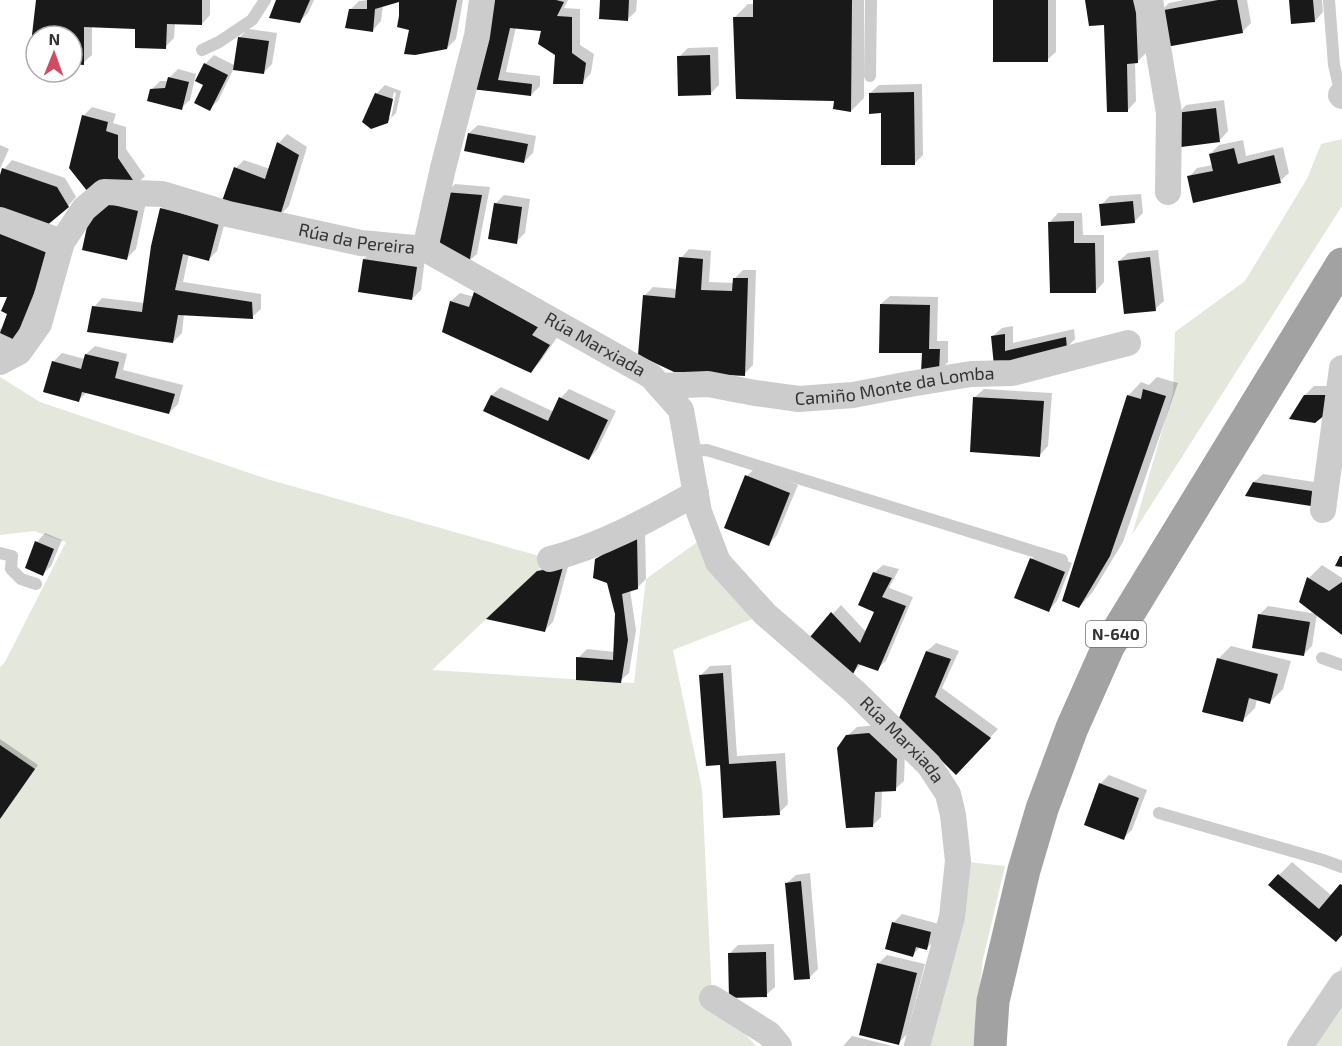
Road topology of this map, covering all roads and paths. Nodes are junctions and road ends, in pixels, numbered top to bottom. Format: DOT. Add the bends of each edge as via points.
graph roads {
  1 [pos="265,0"];
  2 [pos="482,0"];
  3 [pos="871,0"];
  4 [pos="1150,0"];
  5 [pos="1329,0"];
  6 [pos="202,50"];
  7 [pos="870,76"];
  8 [pos="1341,95"];
  9 [pos="1168,192"];
  10 [pos="0,220"];
  11 [pos="62,242"];
  12 [pos="425,249"];
  13 [pos="1342,264"];
  14 [pos="1128,343"];
  15 [pos="0,362"];
  16 [pos="1342,368"];
  17 [pos="660,386"];
  18 [pos="688,451"];
  19 [pos="696,493"];
  20 [pos="1323,510"];
  21 [pos="0,553"];
  22 [pos="549,559"];
  23 [pos="1062,560"];
  24 [pos="36,584"];
  25 [pos="1322,658"];
  26 [pos="1342,665"];
  27 [pos="1159,813"];
  28 [pos="1342,867"];
  29 [pos="1342,984"];
  30 [pos="712,998"];
  31 [pos="779,1046"];
  32 [pos="917,1046"];
  33 [pos="990,1046"];
  34 [pos="1300,1046"];
  1 -- 6 [label="lane" via="252,20"];
  2 -- 12 [label="street, Rúa da Pereira" via="477,36"];
  3 -- 7 [label="lane"];
  4 -- 9 [label="street" via="1169,113"];
  5 -- 8 [label="lane" via="1334,65"];
  10 -- 11 [label="street"];
  11 -- 12 [label="street, Rúa da Pereira" via="84,208 104,192 162,194 228,214 361,243"];
  11 -- 15 [label="street, Rúa da Pereira" via="39,324 19,352"];
  12 -- 17 [label="street, Rúa Marxiada" via="651,376"];
  13 -- 33 [label="highway, N-640" via="1108,647 1085,697 1042,809 1024,870 993,1001"];
  14 -- 17 [label="street, Camiño Monte da Lomba" via="1011,372 852,395 799,399 708,384"];
  16 -- 20 [label="street"];
  17 -- 18 [label="street, Rúa Marxiada" via="681,410"];
  18 -- 19 [label="street, Rúa Marxiada"];
  18 -- 23 [label="lane" via="707,450"];
  19 -- 22 [label="street" via="643,523"];
  19 -- 32 [label="street, Rúa Marxiada" via="718,562 765,614 855,692 929,765 948,794 958,861 952,917"];
  21 -- 24 [label="lane" via="12,556 11,569 21,579"];
  25 -- 26 [label="lane"];
  27 -- 28 [label="lane"];
  29 -- 34 [label="street"];
  30 -- 31 [label="street" via="769,1034"];
}
